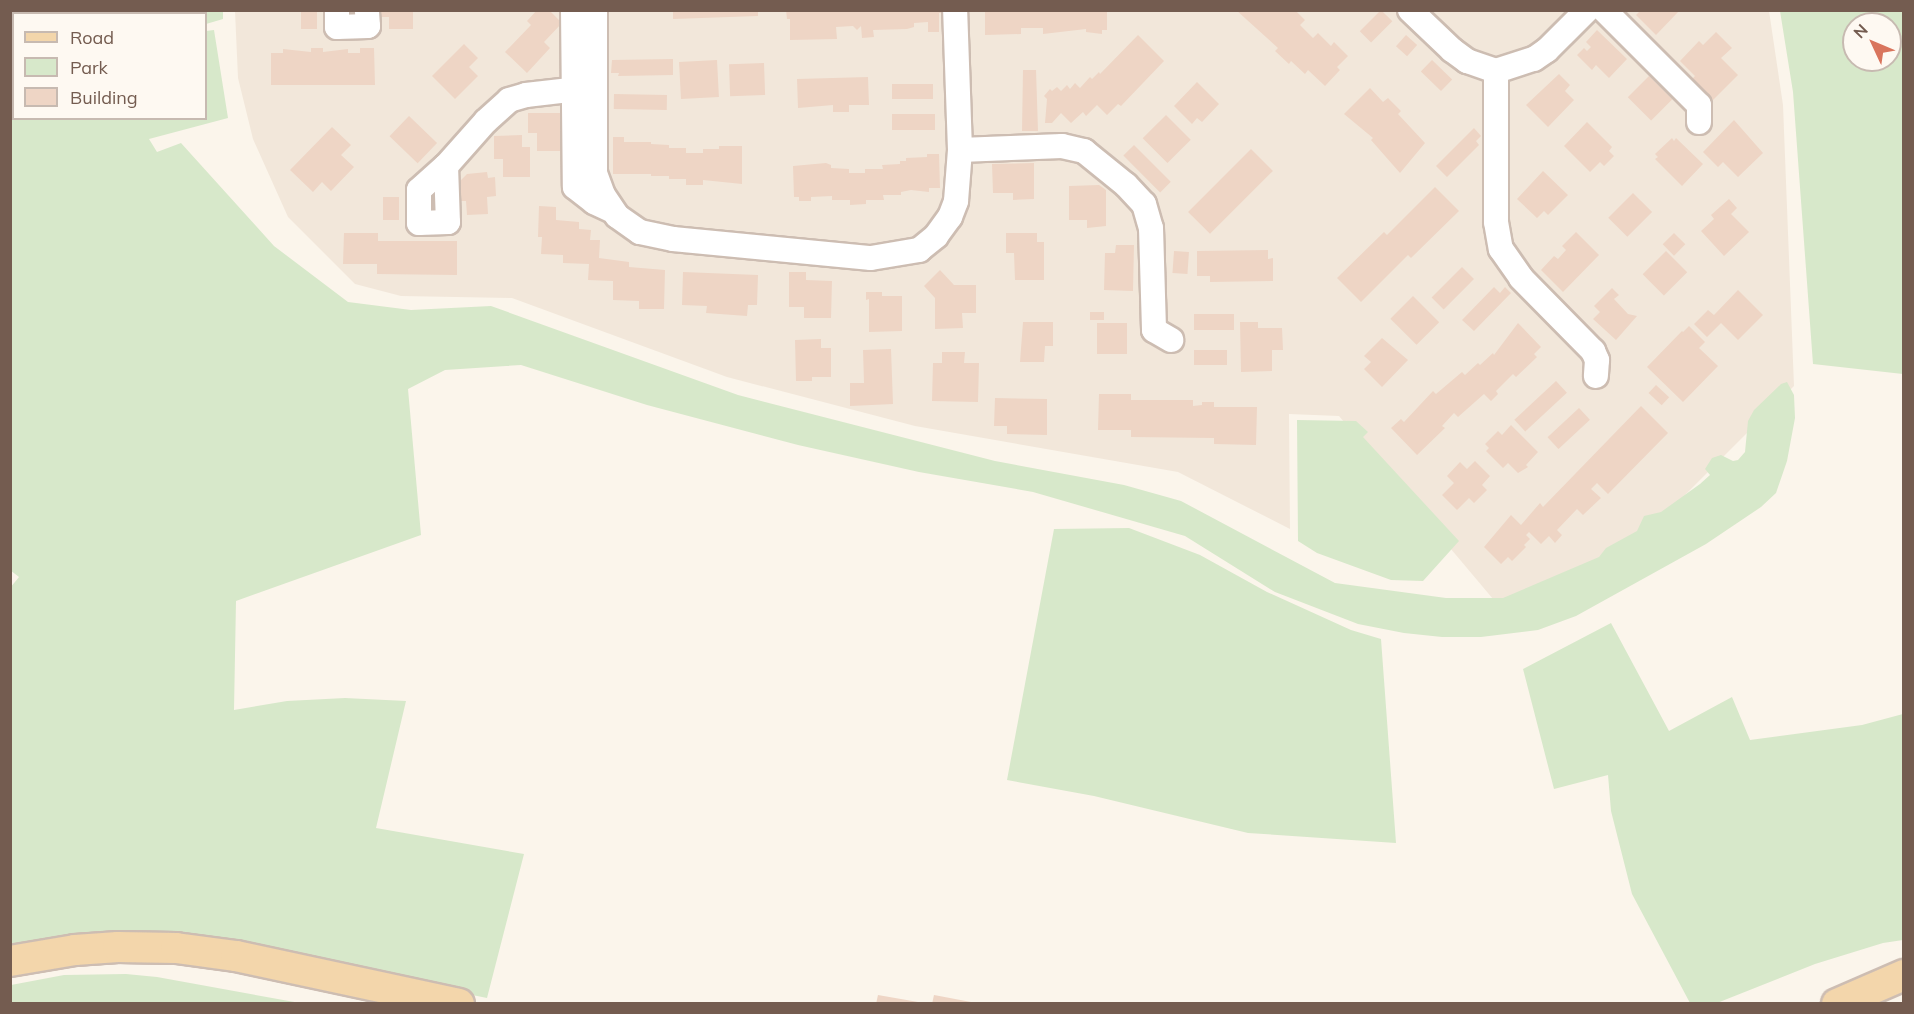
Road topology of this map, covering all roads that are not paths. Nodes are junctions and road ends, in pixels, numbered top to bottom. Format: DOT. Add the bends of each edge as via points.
graph roads {
  1 [pos="337,10"];
  2 [pos="367,10"];
  3 [pos="573,10"];
  4 [pos="595,10"];
  5 [pos="955,10"];
  6 [pos="1410,10"];
  7 [pos="1587,10"];
  8 [pos="1604,10"];
  9 [pos="1496,71"];
  10 [pos="584,89"];
  11 [pos="1699,122"];
  12 [pos="960,150"];
  13 [pos="446,166"];
  14 [pos="1171,340"];
  15 [pos="1596,376"];
  16 [pos="10,961"];
  17 [pos="1904,975"];
  18 [pos="459,1004"];
  19 [pos="1837,1004"];
  1 -- 2 [label="street" via="337,27 368,26"];
  3 -- 10 [label="street"];
  4 -- 10 [label="street"];
  5 -- 12 [label="street"];
  6 -- 9 [label="street" via="1467,61"];
  7 -- 9 [label="street" via="1534,59"];
  8 -- 11 [label="street" via="1699,105"];
  9 -- 15 [label="street" via="1496,222 1501,249 1521,278 1593,351"];
  10 -- 12 [label="street" via="595,173 611,210 640,232 673,239 871,258 919,250 950,217 960,185"];
  10 -- 13 [label="street" via="509,100"];
  12 -- 14 [label="street" via="1062,146 1084,151 1126,185 1144,204 1151,228 1154,330"];
  16 -- 18 [label="main road" via="96,949 176,948 236,956"];
  17 -- 19 [label="main road"];
}
